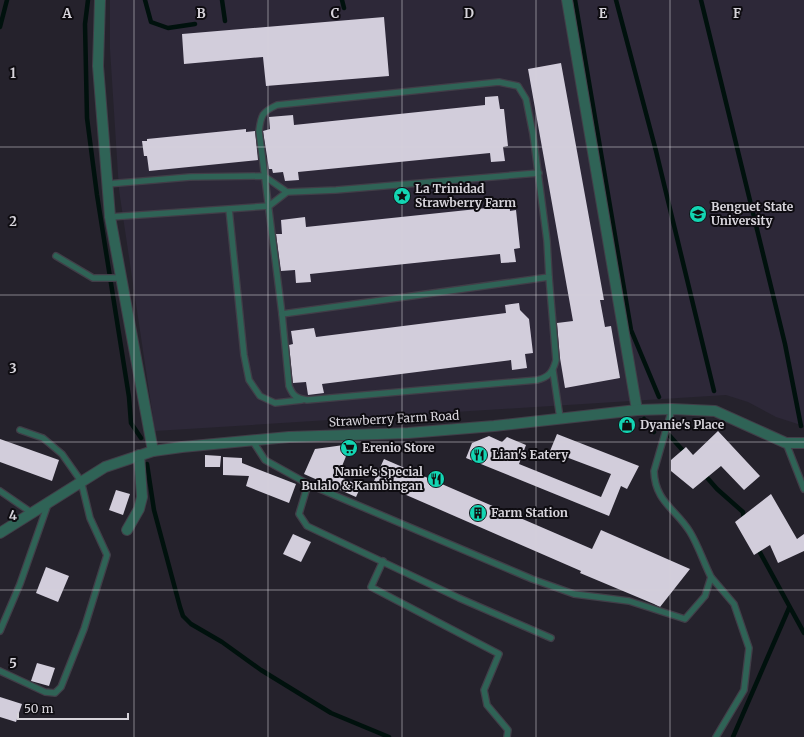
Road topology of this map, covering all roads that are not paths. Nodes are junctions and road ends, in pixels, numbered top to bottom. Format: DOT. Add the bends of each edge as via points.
graph roads {
  1 [pos="100,0"];
  2 [pos="567,0"];
  3 [pos="539,173"];
  4 [pos="264,176"];
  5 [pos="107,184"];
  6 [pos="287,192"];
  7 [pos="270,206"];
  8 [pos="229,209"];
  9 [pos="110,217"];
  10 [pos="56,256"];
  11 [pos="549,277"];
  12 [pos="118,278"];
  13 [pos="282,314"];
  14 [pos="553,371"];
  15 [pos="307,400"];
  16 [pos="672,409"];
  17 [pos="637,410"];
  18 [pos="560,418"];
  19 [pos="20,430"];
  20 [pos="252,440"];
  21 [pos="786,443"];
  22 [pos="804,443"];
  23 [pos="153,451"];
  24 [pos="140,455"];
  25 [pos="81,481"];
  26 [pos="308,484"];
  27 [pos="804,489"];
  28 [pos="0,491"];
  29 [pos="49,502"];
  30 [pos="32,513"];
  31 [pos="127,530"];
  32 [pos="0,533"];
  33 [pos="383,561"];
  34 [pos="710,577"];
  35 [pos="0,631"];
  36 [pos="551,638"];
  37 [pos="0,671"];
  38 [pos="507,737"];
  39 [pos="716,737"];
  1 -- 5 [label="street" via="100,98"];
  2 -- 17 [label="street"];
  3 -- 4 [label="lane" via="526,99 518,86 499,82 277,105 267,109 260,117"];
  3 -- 6 [label="lane"];
  3 -- 11 [label="lane"];
  4 -- 5 [label="lane" via="190,177"];
  4 -- 6 [label="lane"];
  4 -- 7 [label="lane"];
  5 -- 9 [label="street"];
  6 -- 7 [label="lane"];
  7 -- 8 [label="lane"];
  7 -- 13 [label="lane"];
  8 -- 9 [label="lane"];
  8 -- 15 [label="lane" via="244,355 250,380 260,396 275,403"];
  9 -- 12 [label="street"];
  10 -- 12 [label="lane" via="93,278"];
  11 -- 13 [label="lane"];
  11 -- 14 [label="lane" via="556,360"];
  12 -- 23 [label="street"];
  13 -- 15 [label="lane" via="289,386 297,398"];
  14 -- 15 [label="lane" via="537,380"];
  14 -- 18 [label="lane"];
  16 -- 17 [label="street, Strawberry Farm Road"];
  16 -- 21 [label="street, Strawberry Farm Road" via="715,411"];
  16 -- 34 [label="lane" via="654,471 654,481 667,506 690,532"];
  17 -- 18 [label="street, Strawberry Farm Road"];
  18 -- 20 [label="street, Strawberry Farm Road" via="408,433"];
  19 -- 25 [label="lane" via="43,438 62,454"];
  20 -- 23 [label="street, Strawberry Farm Road"];
  20 -- 26 [label="lane" via="264,460"];
  21 -- 22 [label="street, Strawberry Farm Road"];
  21 -- 27 [label="lane"];
  23 -- 24 [label="street, Strawberry Farm Road"];
  24 -- 25 [label="street, Strawberry Farm Road" via="105,467"];
  24 -- 31 [label="street" via="142,497"];
  25 -- 29 [label="street, Strawberry Farm Road"];
  25 -- 37 [label="lane" via="90,518 108,555 61,687 55,693 45,692"];
  26 -- 33 [label="lane" via="299,514 307,526"];
  26 -- 34 [label="lane" via="532,579 574,594 629,601 685,619 705,596"];
  28 -- 30 [label="lane"];
  29 -- 30 [label="street, Strawberry Farm Road"];
  29 -- 35 [label="lane" via="20,584"];
  30 -- 32 [label="street, Strawberry Farm Road"];
  33 -- 36 [label="lane"];
  33 -- 38 [label="lane" via="371,587 499,654 484,690 487,704 508,730"];
  34 -- 39 [label="lane" via="734,604 749,648 744,690"];
}
